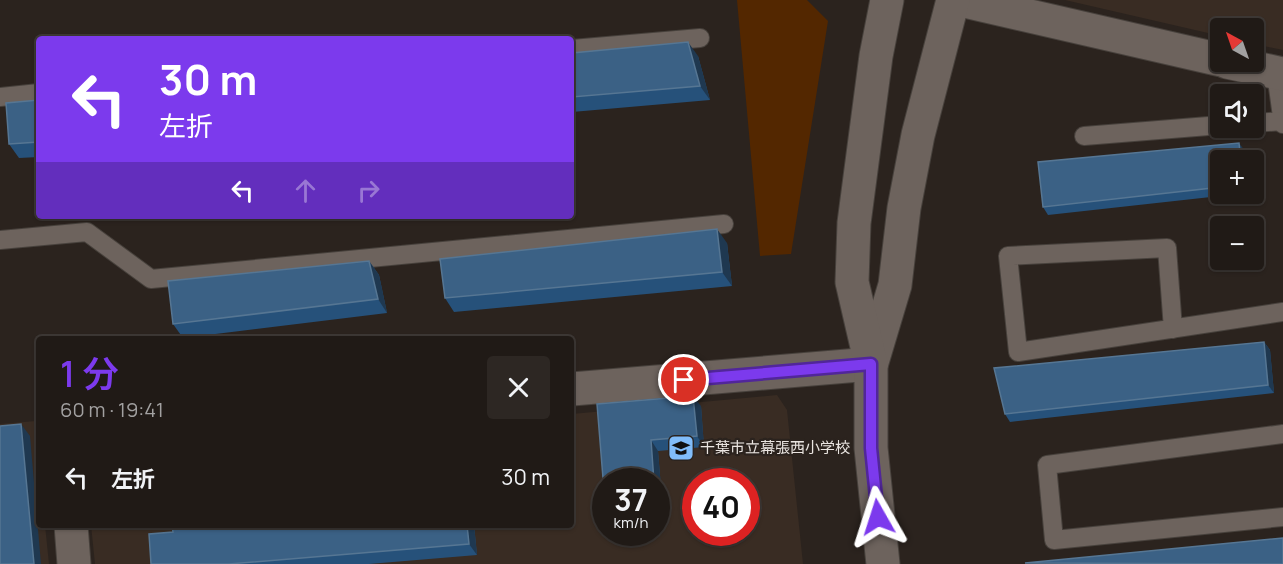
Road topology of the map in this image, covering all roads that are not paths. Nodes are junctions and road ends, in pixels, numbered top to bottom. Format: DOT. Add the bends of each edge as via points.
graph roads {
  1 [pos="887,0"];
  2 [pos="953,0"];
  3 [pos="960,0"];
  4 [pos="700,38"];
  5 [pos="574,49"];
  6 [pos="1210,57"];
  7 [pos="1264,70"];
  8 [pos="1280,74"];
  9 [pos="36,93"];
  10 [pos="0,97"];
  11 [pos="1283,122"];
  12 [pos="1264,123"];
  13 [pos="1210,126"];
  14 [pos="1084,136"];
  15 [pos="724,224"];
  16 [pos="0,240"];
  17 [pos="1283,312"];
  18 [pos="1173,329"];
  19 [pos="871,364"];
  20 [pos="574,389"];
  21 [pos="1283,434"];
  22 [pos="1283,517"];
  23 [pos="71,528"];
  24 [pos="74,564"];
  25 [pos="883,564"];
  1 -- 19 [label="street" via="854,223 852,282"];
  2 -- 19 [label="street" via="918,135 895,285"];
  3 -- 6 [label="street"];
  4 -- 5 [label="lane"];
  7 -- 8 [label="street"];
  8 -- 11 [label="lane"];
  9 -- 10 [label="lane"];
  11 -- 12 [label="lane"];
  13 -- 14 [label="lane"];
  15 -- 16 [label="lane" via="152,279 87,232"];
  17 -- 18 [label="lane"];
  18 -- 18 [label="lane" via="1018,352 1008,256 1167,248"];
  19 -- 20 [label="street"];
  19 -- 25 [label="street" via="871,448"];
  21 -- 22 [label="lane" via="1047,465 1054,540"];
  23 -- 24 [label="street"];
}
